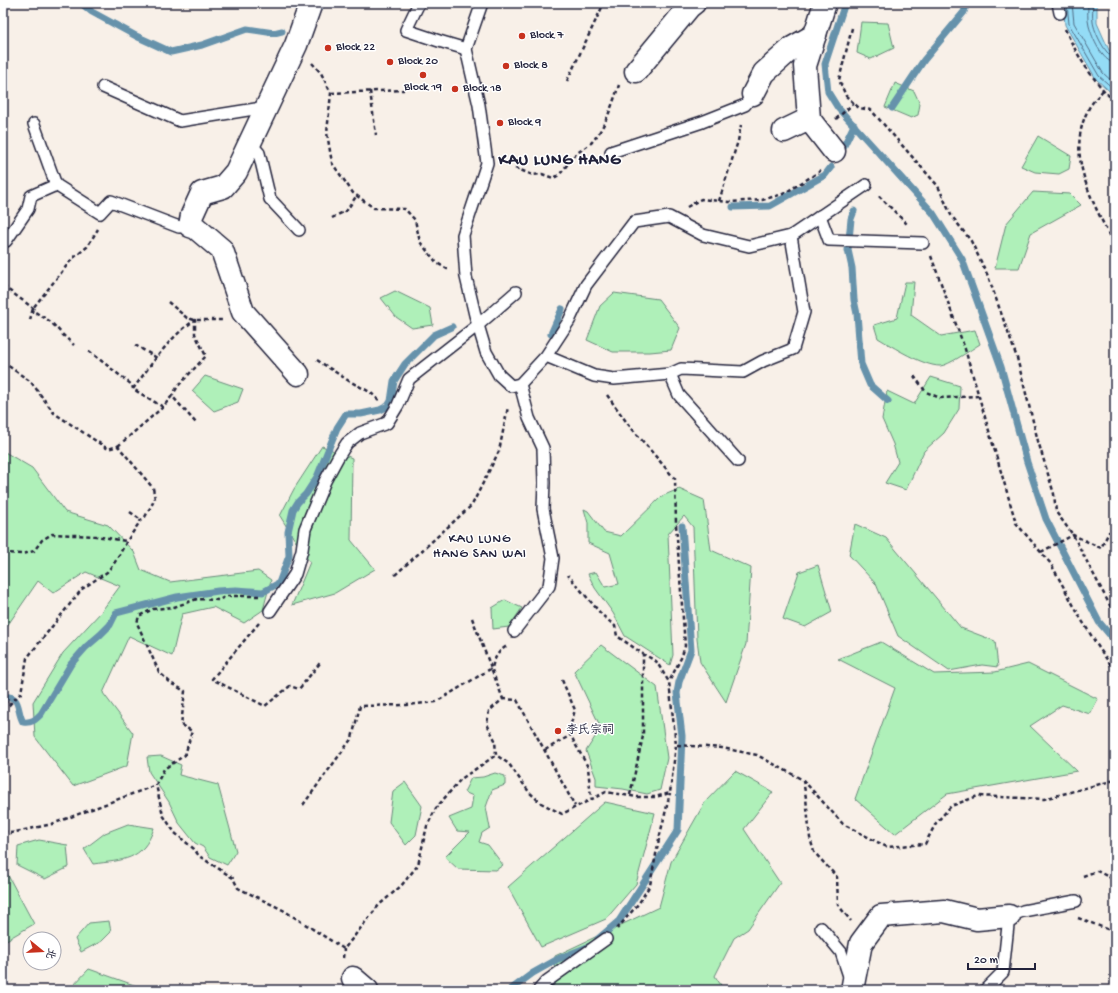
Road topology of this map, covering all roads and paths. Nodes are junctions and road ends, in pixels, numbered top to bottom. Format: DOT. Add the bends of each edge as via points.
graph roads {
  1 [pos="310,3"];
  2 [pos="419,3"];
  3 [pos="482,3"];
  4 [pos="604,3"];
  5 [pos="825,3"];
  6 [pos="690,4"];
  7 [pos="1059,8"];
  8 [pos="852,28"];
  9 [pos="815,35"];
  10 [pos="296,45"];
  11 [pos="466,48"];
  12 [pos="636,71"];
  13 [pos="567,81"];
  14 [pos="103,87"];
  15 [pos="370,90"];
  16 [pos="404,90"];
  17 [pos="1103,90"];
  18 [pos="331,93"];
  19 [pos="749,100"];
  20 [pos="1115,102"];
  21 [pos="854,103"];
  22 [pos="267,107"];
  23 [pos="809,119"];
  24 [pos="837,119"];
  25 [pos="34,124"];
  26 [pos="784,131"];
  27 [pos="376,135"];
  28 [pos="250,143"];
  29 [pos="834,151"];
  30 [pos="611,152"];
  31 [pos="515,168"];
  32 [pos="56,185"];
  33 [pos="866,185"];
  34 [pos="357,195"];
  35 [pos="719,201"];
  36 [pos="100,213"];
  37 [pos="820,216"];
  38 [pos="332,218"];
  39 [pos="190,226"];
  40 [pos="299,230"];
  41 [pos="791,236"];
  42 [pos="6,240"];
  43 [pos="923,243"];
  44 [pos="1115,247"];
  45 [pos="466,277"];
  46 [pos="3,286"];
  47 [pos="516,292"];
  48 [pos="168,302"];
  49 [pos="33,308"];
  50 [pos="243,312"];
  51 [pos="30,320"];
  52 [pos="195,320"];
  53 [pos="478,325"];
  54 [pos="74,345"];
  55 [pos="135,345"];
  56 [pos="89,350"];
  57 [pos="546,356"];
  58 [pos="157,358"];
  59 [pos="3,362"];
  60 [pos="298,374"];
  61 [pos="670,374"];
  62 [pos="594,376"];
  63 [pos="914,376"];
  64 [pos="516,385"];
  65 [pos="134,390"];
  66 [pos="172,396"];
  67 [pos="979,396"];
  68 [pos="163,407"];
  69 [pos="196,423"];
  70 [pos="118,446"];
  71 [pos="738,461"];
  72 [pos="130,512"];
  73 [pos="141,520"];
  74 [pos="1115,532"];
  75 [pos="1073,535"];
  76 [pos="127,541"];
  77 [pos="1041,552"];
  78 [pos="3,553"];
  79 [pos="564,571"];
  80 [pos="395,575"];
  81 [pos="264,595"];
  82 [pos="270,611"];
  83 [pos="1115,615"];
  84 [pos="472,618"];
  85 [pos="514,631"];
  86 [pos="509,645"];
  87 [pos="643,654"];
  88 [pos="320,664"];
  89 [pos="492,668"];
  90 [pos="1115,668"];
  91 [pos="562,680"];
  92 [pos="669,682"];
  93 [pos="503,699"];
  94 [pos="3,702"];
  95 [pos="571,735"];
  96 [pos="676,745"];
  97 [pos="545,750"];
  98 [pos="496,754"];
  99 [pos="803,780"];
  100 [pos="1115,780"];
  101 [pos="156,784"];
  102 [pos="670,793"];
  103 [pos="630,796"];
  104 [pos="591,798"];
  105 [pos="303,805"];
  106 [pos="575,806"];
  107 [pos="3,831"];
  108 [pos="1083,876"];
  109 [pos="1115,880"];
  110 [pos="1076,901"];
  111 [pos="1009,916"];
  112 [pos="821,928"];
  113 [pos="606,939"];
  114 [pos="861,942"];
  115 [pos="852,988"];
  116 [pos="539,990"];
  117 [pos="985,990"];
  1 -- 10 [label="street"];
  2 -- 11 [label="lane" via="406,30"];
  3 -- 11 [label="lane"];
  4 -- 13 [label="path"];
  5 -- 9 [label="street"];
  6 -- 12 [label="street"];
  7 -- 17 [label="path" via="1063,24 1073,44 1086,68"];
  8 -- 21 [label="path" via="839,80 846,96"];
  9 -- 19 [label="street" via="792,48 764,73"];
  9 -- 23 [label="street" via="805,66"];
  10 -- 18 [label="path" via="321,74"];
  10 -- 22 [label="street"];
  11 -- 45 [label="lane" via="479,105 488,163 463,235"];
  12 -- 31 [label="path" via="622,76 601,130 574,156 559,176 554,178 542,174 533,175"];
  14 -- 22 [label="lane" via="180,121"];
  15 -- 16 [label="path"];
  15 -- 18 [label="path"];
  15 -- 27 [label="path"];
  17 -- 20 [label="path"];
  17 -- 44 [label="path" via="1088,109 1080,129 1079,160 1084,179"];
  18 -- 34 [label="path" via="327,133 332,163"];
  19 -- 30 [label="lane" via="702,122"];
  19 -- 35 [label="path"];
  21 -- 24 [label="path"];
  21 -- 75 [label="path" via="859,108 871,110 938,186 951,215 971,241 988,276 1017,358 1054,494 1056,512"];
  22 -- 28 [label="street"];
  23 -- 26 [label="street"];
  23 -- 29 [label="street"];
  25 -- 32 [label="lane"];
  28 -- 39 [label="street" via="236,172 223,187 202,193"];
  28 -- 40 [label="lane" via="259,152 270,199"];
  32 -- 36 [label="lane"];
  32 -- 42 [label="lane" via="31,196 28,209"];
  33 -- 37 [label="lane"];
  33 -- 43 [label="path" via="918,233"];
  34 -- 38 [label="path" via="347,210"];
  34 -- 45 [label="path" via="374,208 405,209 415,220 420,242 437,263"];
  36 -- 39 [label="lane" via="111,201 180,227"];
  36 -- 49 [label="path" via="99,226 87,247 72,259"];
  37 -- 41 [label="lane"];
  37 -- 43 [label="lane" via="829,240"];
  39 -- 50 [label="street" via="222,250"];
  41 -- 57 [label="lane" via="749,246 703,234 669,217 634,222 586,285 569,321"];
  41 -- 61 [label="lane" via="804,312 793,349 743,372 682,369"];
  43 -- 67 [label="path" via="960,334"];
  45 -- 53 [label="lane"];
  46 -- 49 [label="path"];
  47 -- 53 [label="lane"];
  48 -- 52 [label="path" via="187,318"];
  49 -- 51 [label="path"];
  49 -- 54 [label="path"];
  50 -- 52 [label="path" via="220,321"];
  50 -- 60 [label="street"];
  52 -- 58 [label="path" via="183,328"];
  52 -- 66 [label="path" via="195,334 206,356"];
  53 -- 64 [label="lane" via="486,352 499,375"];
  53 -- 82 [label="lane" via="409,379 398,406 387,423 360,433 347,443 325,481 305,529 295,574"];
  55 -- 58 [label="path"];
  56 -- 65 [label="path" via="132,385"];
  57 -- 62 [label="lane"];
  57 -- 64 [label="lane"];
  58 -- 65 [label="path"];
  59 -- 70 [label="path" via="31,382 54,413 108,448"];
  61 -- 62 [label="lane" via="614,379"];
  61 -- 71 [label="lane" via="678,395"];
  62 -- 92 [label="path" via="628,424 675,479 685,646"];
  63 -- 67 [label="path" via="926,392 940,398"];
  64 -- 80 [label="path" via="499,451 472,505"];
  64 -- 85 [label="lane" via="543,448 543,509 553,558 549,586"];
  65 -- 68 [label="path"];
  66 -- 68 [label="path"];
  66 -- 69 [label="path"];
  67 -- 77 [label="path" via="1016,523"];
  68 -- 70 [label="path"];
  70 -- 73 [label="path" via="152,488 155,499"];
  72 -- 73 [label="path"];
  73 -- 76 [label="path"];
  74 -- 75 [label="path" via="1109,532 1101,548"];
  75 -- 77 [label="path"];
  75 -- 83 [label="path"];
  76 -- 78 [label="path" via="96,536 52,534 42,540 34,551 23,554"];
  76 -- 94 [label="path" via="107,572 82,589 27,658 21,693 9,705"];
  77 -- 90 [label="path" via="1051,564 1099,648"];
  79 -- 87 [label="path" via="602,615 615,626 617,636"];
  81 -- 101 [label="path" via="226,596 219,600 197,599 174,607 153,609 139,616 137,623 159,672 172,684 185,691 182,725 192,732 185,755 164,769"];
  82 -- 88 [label="path" via="212,679 265,706 290,686 299,689"];
  84 -- 89 [label="path"];
  86 -- 89 [label="path" via="502,648 493,660"];
  87 -- 92 [label="path" via="656,661"];
  87 -- 103 [label="path" via="643,736"];
  89 -- 93 [label="path"];
  89 -- 105 [label="path" via="436,702 360,706 352,738"];
  91 -- 95 [label="path" via="575,710 569,730"];
  92 -- 96 [label="path"];
  93 -- 97 [label="path" via="517,700"];
  93 -- 98 [label="path" via="489,711 486,724 495,740"];
  95 -- 97 [label="path"];
  95 -- 104 [label="path" via="588,767"];
  96 -- 99 [label="path" via="722,748 757,755"];
  96 -- 102 [label="path"];
  97 -- 106 [label="path"];
  98 -- 101 [label="path" via="461,779 436,808 427,826 418,865 401,886 379,905 344,949 283,910 238,888 233,878 199,856 176,833 163,815"];
  98 -- 106 [label="path" via="509,764 529,792 541,803 562,814"];
  99 -- 100 [label="path" via="843,824 887,847 925,844 936,823 951,806 978,796 1044,798"];
  99 -- 114 [label="path" via="814,852 837,877 838,905 853,923"];
  101 -- 107 [label="path" via="52,824 11,834"];
  102 -- 103 [label="path" via="655,797"];
  102 -- 113 [label="path" via="650,885 640,903"];
  103 -- 104 [label="path" via="606,792"];
  104 -- 106 [label="path"];
  108 -- 109 [label="path" via="1097,871"];
  110 -- 111 [label="lane"];
  111 -- 114 [label="street" via="977,919 944,911 881,916"];
  111 -- 117 [label="lane" via="1003,972"];
  112 -- 115 [label="lane" via="841,952"];
  113 -- 116 [label="lane" via="547,981"];
  114 -- 115 [label="street"];
}
